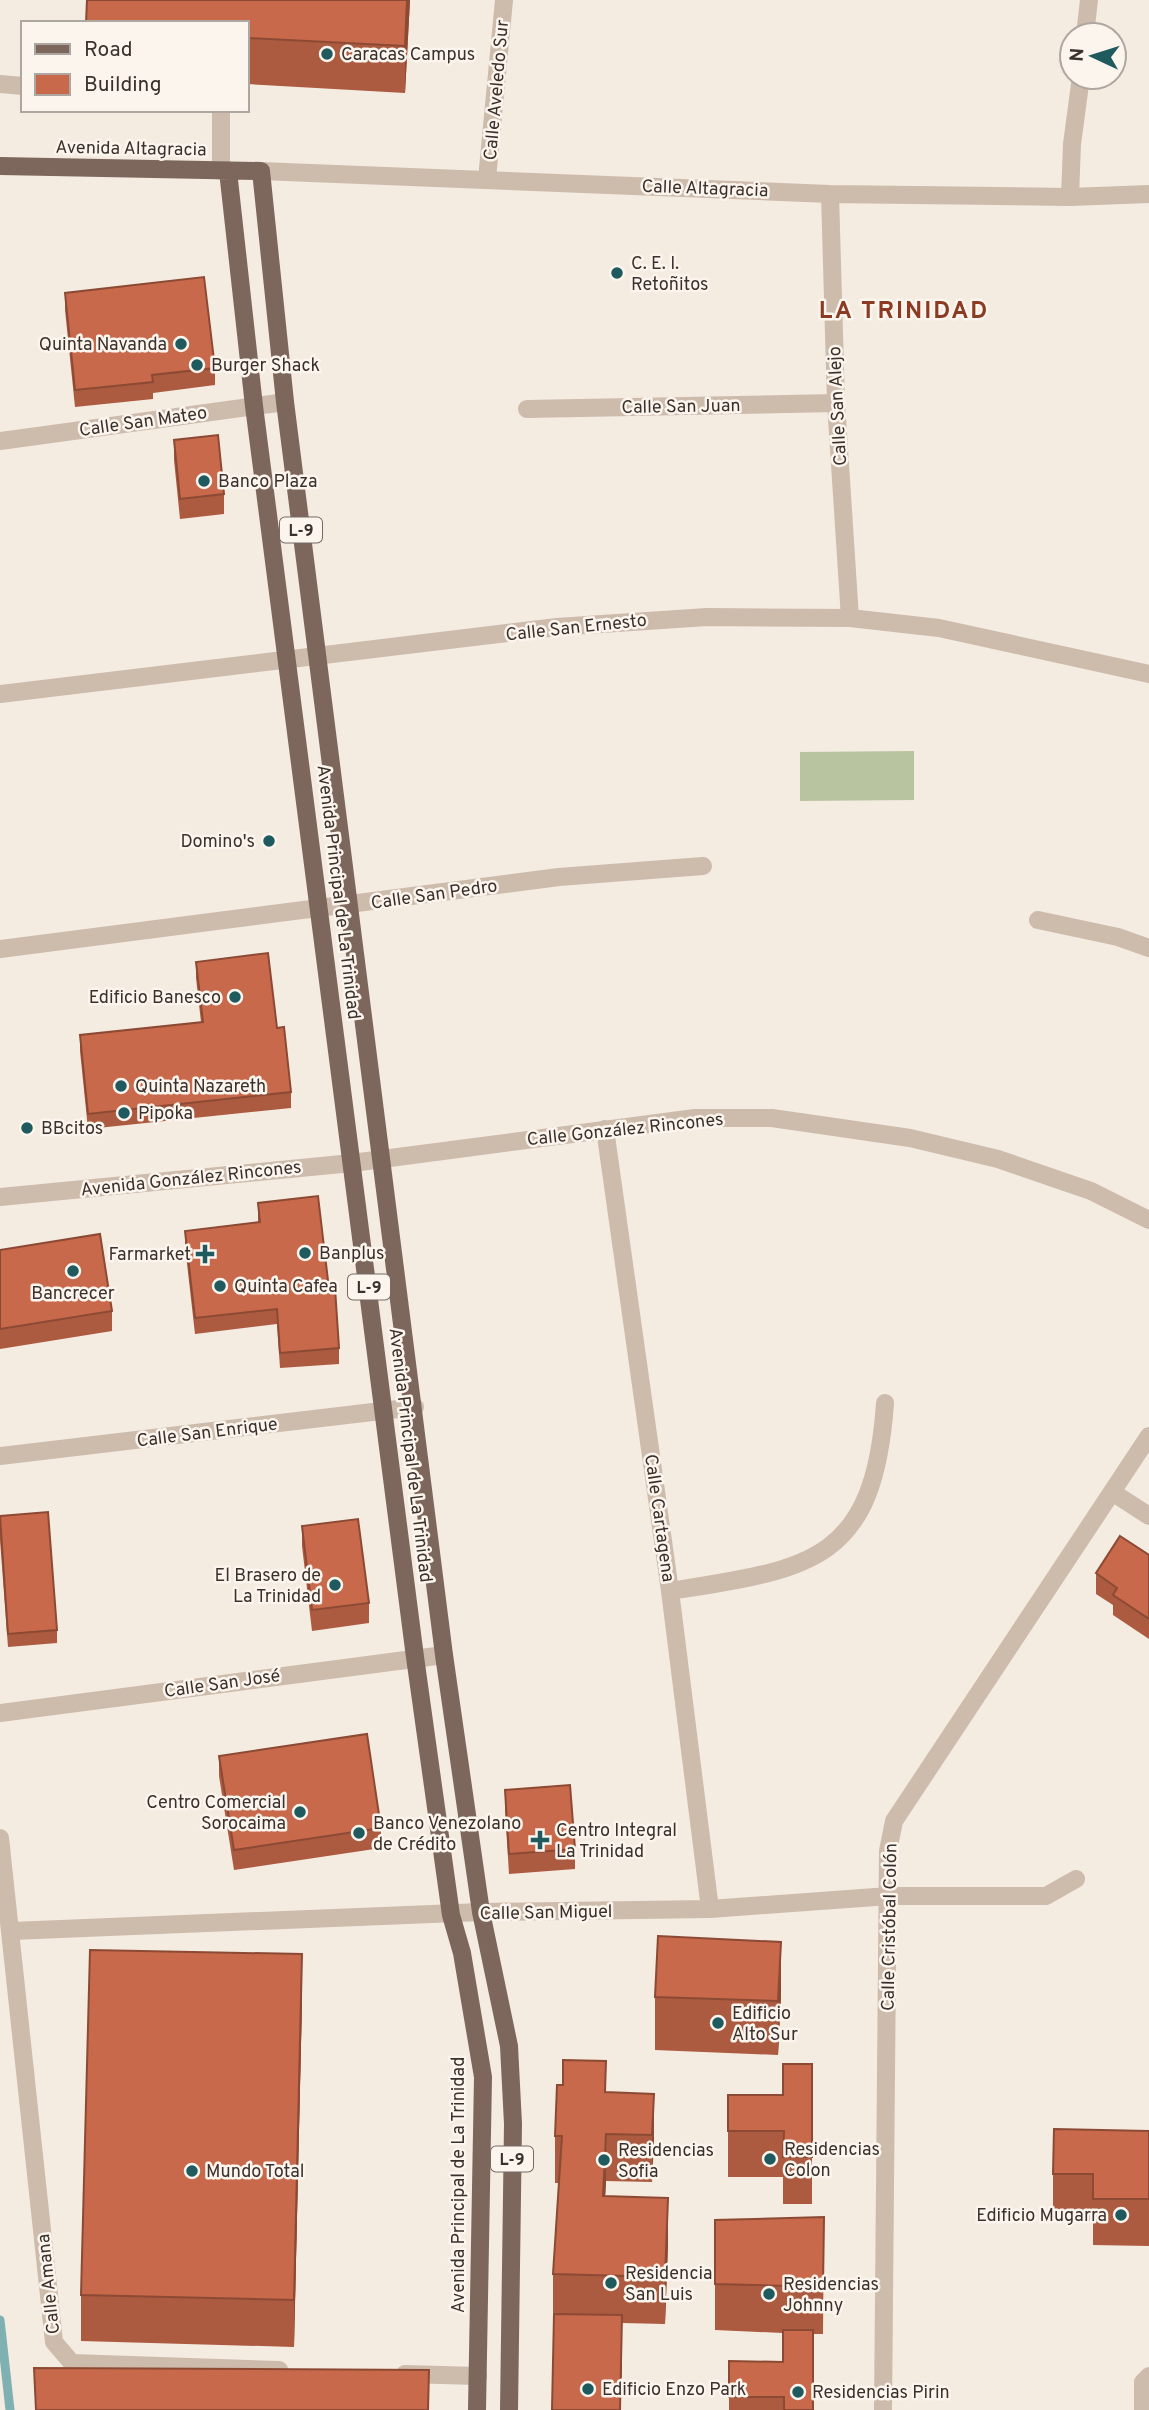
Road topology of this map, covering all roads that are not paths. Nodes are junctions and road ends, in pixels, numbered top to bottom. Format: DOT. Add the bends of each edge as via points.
graph roads {
  1 [pos="504,0"];
  2 [pos="1089,0"];
  3 [pos="1087,21"];
  4 [pos="0,84"];
  5 [pos="21,86"];
  6 [pos="1079,91"];
  7 [pos="221,112"];
  8 [pos="0,166"];
  9 [pos="224,171"];
  10 [pos="261,171"];
  11 [pos="487,179"];
  12 [pos="830,194"];
  13 [pos="1149,194"];
  14 [pos="1070,197"];
  15 [pos="285,402"];
  16 [pos="836,403"];
  17 [pos="254,406"];
  18 [pos="527,409"];
  19 [pos="0,441"];
  20 [pos="850,618"];
  21 [pos="317,657"];
  22 [pos="288,661"];
  23 [pos="1149,674"];
  24 [pos="0,694"];
  25 [pos="703,866"];
  26 [pos="349,906"];
  27 [pos="321,910"];
  28 [pos="1038,920"];
  29 [pos="1149,948"];
  30 [pos="0,949"];
  31 [pos="605,1129"];
  32 [pos="381,1159"];
  33 [pos="352,1163"];
  34 [pos="0,1197"];
  35 [pos="1149,1220"];
  36 [pos="885,1403"];
  37 [pos="415,1407"];
  38 [pos="385,1412"];
  39 [pos="1149,1436"];
  40 [pos="0,1457"];
  41 [pos="1112,1492"];
  42 [pos="1149,1516"];
  43 [pos="670,1591"];
  44 [pos="444,1655"];
  45 [pos="415,1657"];
  46 [pos="0,1713"];
  47 [pos="0,1838"];
  48 [pos="1076,1879"];
  49 [pos="889,1896"];
  50 [pos="710,1909"];
  51 [pos="481,1912"];
  52 [pos="451,1915"];
  53 [pos="12,1931"];
  54 [pos="295,2370"];
  55 [pos="388,2373"];
  56 [pos="478,2376"];
  57 [pos="1149,2376"];
  58 [pos="477,2410"];
  59 [pos="509,2410"];
  60 [pos="883,2410"];
  61 [pos="1143,2410"];
  1 -- 11 [label="street, Calle Aveledo Sur"];
  2 -- 3 [label="street"];
  4 -- 5 [label="street"];
  6 -- 14 [label="street"];
  7 -- 9 [label="street"];
  8 -- 9 [label="main road, Avenida Altagracia"];
  9 -- 10 [label="main road, Avenida Altagracia"];
  9 -- 17 [label="main road, Avenida Principal de La Trinidad / L-9"];
  10 -- 11 [label="street, Calle Altagracia"];
  10 -- 15 [label="main road, Avenida Principal de La Trinidad / L-9"];
  11 -- 12 [label="street, Calle Altagracia"];
  12 -- 14 [label="street, Calle Altagracia"];
  12 -- 16 [label="street, Calle San Alejo"];
  13 -- 14 [label="street, Calle Altagracia"];
  15 -- 17 [label="street, Calle San Mateo"];
  15 -- 21 [label="main road, Avenida Principal de La Trinidad / L-9"];
  16 -- 18 [label="street, Calle San Juan"];
  16 -- 20 [label="street, Calle San Alejo"];
  17 -- 19 [label="street, Calle San Mateo"];
  17 -- 22 [label="main road, Avenida Principal de La Trinidad / L-9"];
  20 -- 21 [label="street, Calle San Ernesto" via="636,620"];
  20 -- 23 [label="street, Calle San Ernesto" via="952,631"];
  21 -- 22 [label="street, Calle San Ernesto"];
  21 -- 26 [label="main road, Avenida Principal de La Trinidad / L-9"];
  22 -- 24 [label="street, Calle San Ernesto"];
  22 -- 27 [label="main road, Avenida Principal de La Trinidad / L-9"];
  25 -- 26 [label="street, Calle San Pedro" via="559,877"];
  26 -- 27 [label="street, Calle San Pedro"];
  26 -- 32 [label="main road, Avenida Principal de La Trinidad / L-9"];
  27 -- 30 [label="street, Calle San Pedro"];
  27 -- 33 [label="main road, Avenida Principal de La Trinidad / L-9"];
  28 -- 29 [label="street"];
  31 -- 32 [label="street, Calle González Rincones"];
  31 -- 35 [label="street, Calle González Rincones" via="695,1118 772,1118 878,1132 1030,1169 1091,1191"];
  31 -- 43 [label="street, Calle Cartagena"];
  32 -- 33 [label="street, Avenida González Rincones"];
  32 -- 37 [label="main road, Avenida Principal de La Trinidad / L-9"];
  33 -- 34 [label="street, Avenida González Rincones"];
  33 -- 38 [label="main road, Avenida Principal de La Trinidad / L-9"];
  36 -- 43 [label="street" via="873,1484 840,1538 814,1559 784,1570"];
  37 -- 38 [label="street, Calle San Enrique"];
  37 -- 44 [label="main road, Avenida Principal de La Trinidad / L-9"];
  38 -- 40 [label="street, Calle San Enrique"];
  38 -- 45 [label="main road, Avenida Principal de La Trinidad / L-9"];
  39 -- 41 [label="street, Calle Cristóbal Colón"];
  41 -- 42 [label="street"];
  41 -- 49 [label="street, Calle Cristóbal Colón" via="894,1821 888,1851"];
  43 -- 50 [label="street, Calle Cartagena"];
  44 -- 45 [label="street, Calle San José"];
  44 -- 51 [label="main road, Avenida Principal de La Trinidad / L-9"];
  45 -- 46 [label="street, Calle San José"];
  45 -- 52 [label="main road, Avenida Principal de La Trinidad / L-9"];
  47 -- 53 [label="street, Calle Amana"];
  48 -- 49 [label="street, Calle San Miguel" via="1046,1896"];
  49 -- 50 [label="street, Calle San Miguel"];
  49 -- 60 [label="street, Calle Cristóbal Colón"];
  50 -- 51 [label="street, Calle San Miguel"];
  51 -- 52 [label="street, Calle San Miguel"];
  51 -- 59 [label="main road, Avenida Principal de La Trinidad / L-9" via="505,2019 512,2082"];
  52 -- 53 [label="street, Calle San Miguel"];
  52 -- 56 [label="main road, Avenida Principal de La Trinidad / L-9" via="462,1952 483,2077"];
  53 -- 54 [label="street, Calle Amana" via="54,2342 72,2363"];
  55 -- 56 [label="street"];
  56 -- 58 [label="main road, Avenida Principal de La Trinidad / L-9"];
  57 -- 61 [label="street" via="1143,2382"];
}
